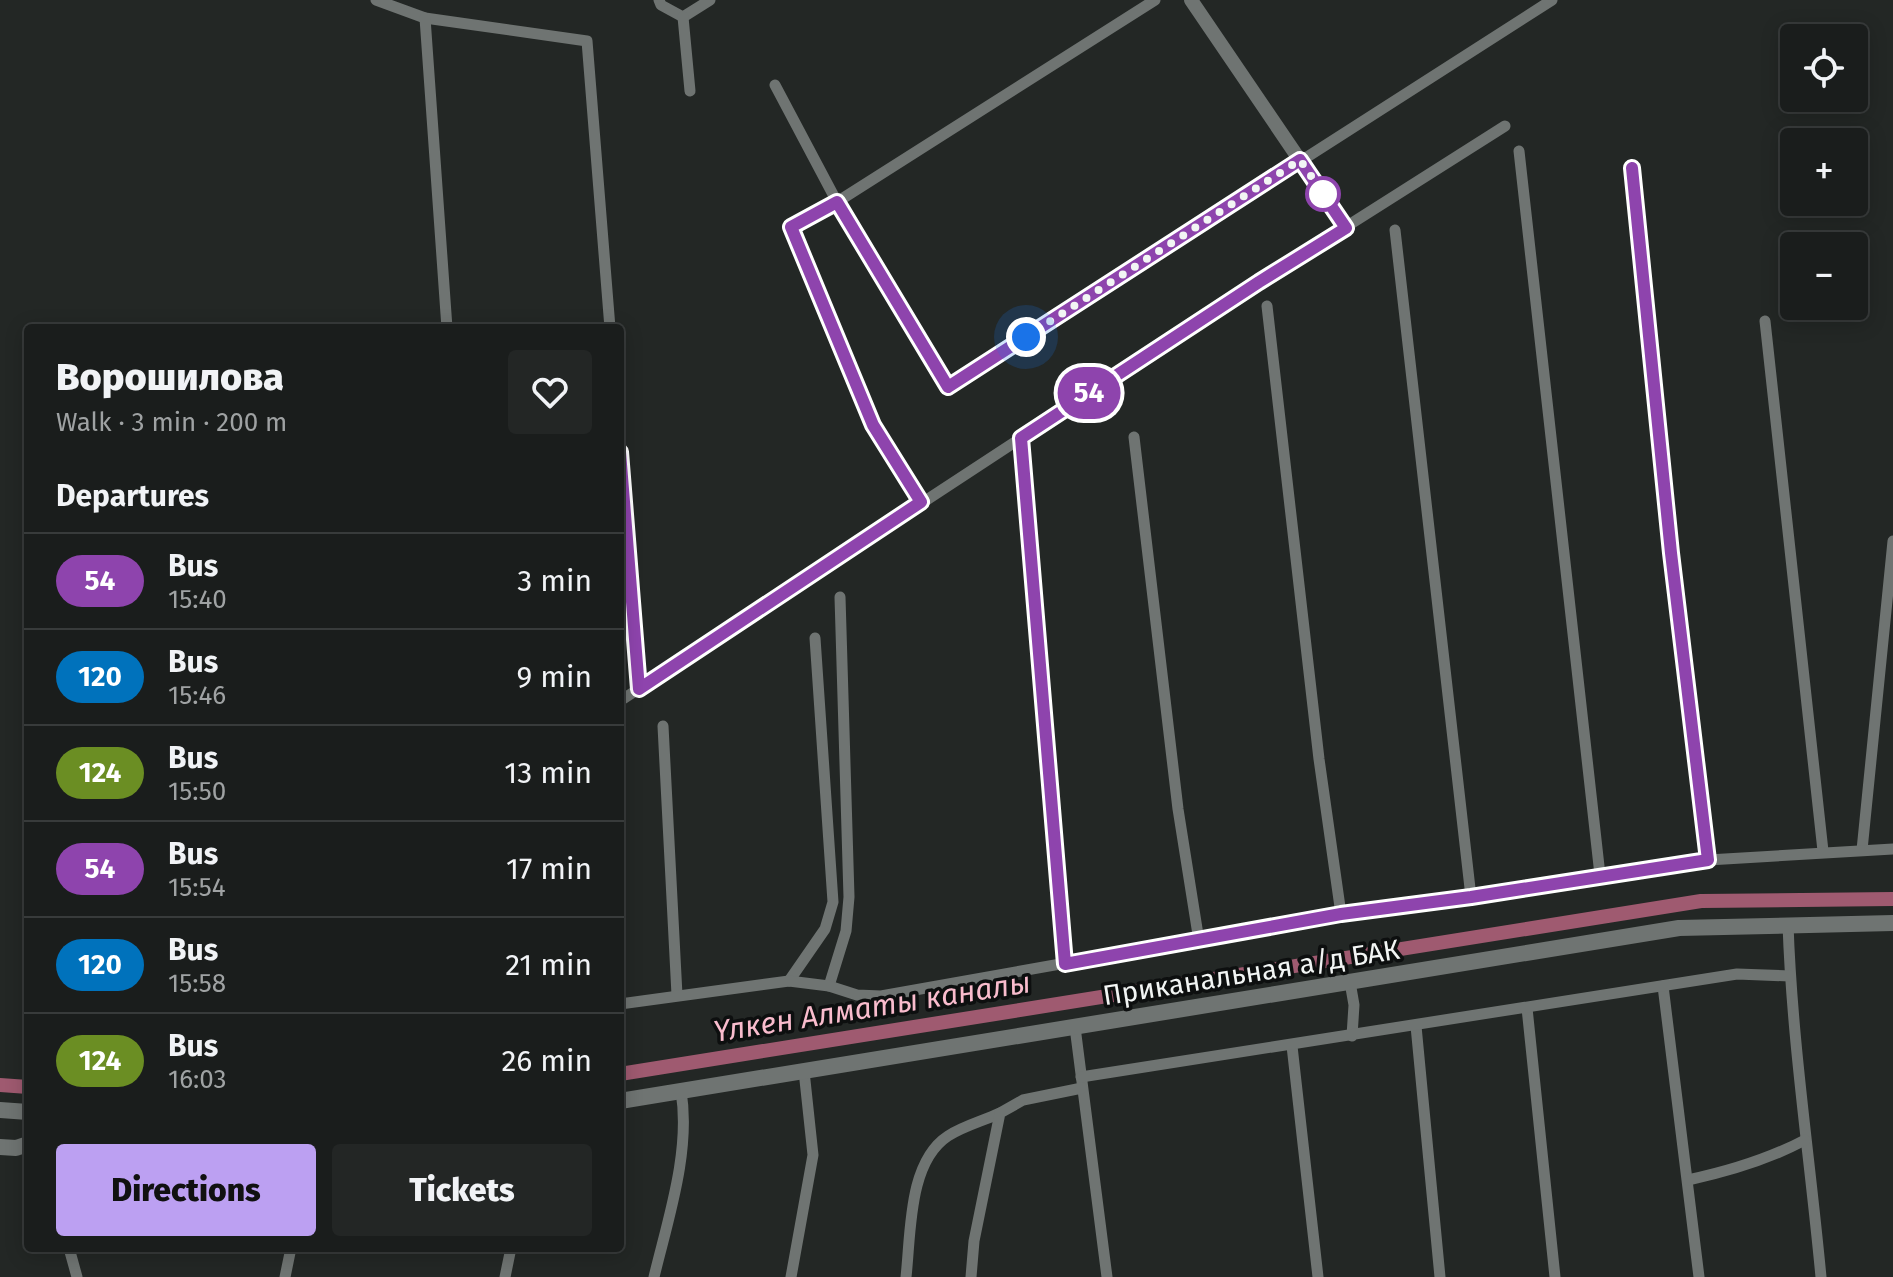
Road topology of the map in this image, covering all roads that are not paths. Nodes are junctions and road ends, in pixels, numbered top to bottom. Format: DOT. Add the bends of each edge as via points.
graph roads {
  1 [pos="376,0"];
  2 [pos="659,0"];
  3 [pos="710,0"];
  4 [pos="1155,0"];
  5 [pos="1191,0"];
  6 [pos="1552,0"];
  7 [pos="683,17"];
  8 [pos="425,18"];
  9 [pos="775,85"];
  10 [pos="690,91"];
  11 [pos="1505,126"];
  12 [pos="1519,151"];
  13 [pos="1300,160"];
  14 [pos="1632,168"];
  15 [pos="837,202"];
  16 [pos="1346,228"];
  17 [pos="1395,230"];
  18 [pos="1267,306"];
  19 [pos="1765,321"];
  20 [pos="447,324"];
  21 [pos="610,324"];
  22 [pos="1134,437"];
  23 [pos="1021,438"];
  24 [pos="624,502"];
  25 [pos="921,502"];
  26 [pos="1893,541"];
  27 [pos="840,597"];
  28 [pos="815,638"];
  29 [pos="639,689"];
  30 [pos="624,698"];
  31 [pos="663,726"];
  32 [pos="1893,849"];
  33 [pos="1862,850"];
  34 [pos="1823,851"];
  35 [pos="1708,860"];
  36 [pos="1600,875"];
  37 [pos="1471,897"];
  38 [pos="1341,914"];
  39 [pos="1893,923"];
  40 [pos="1788,924"];
  41 [pos="1199,941"];
  42 [pos="1065,964"];
  43 [pos="1790,976"];
  44 [pos="789,981"];
  45 [pos="1350,982"];
  46 [pos="829,986"];
  47 [pos="1663,986"];
  48 [pos="677,995"];
  49 [pos="624,1003"];
  50 [pos="1527,1008"];
  51 [pos="1416,1026"];
  52 [pos="1075,1027"];
  53 [pos="1352,1036"];
  54 [pos="1292,1046"];
  55 [pos="804,1071"];
  56 [pos="1082,1083"];
  57 [pos="681,1091"];
  58 [pos="624,1100"];
  59 [pos="0,1110"];
  60 [pos="24,1112"];
  61 [pos="1000,1113"];
  62 [pos="1805,1140"];
  63 [pos="24,1145"];
  64 [pos="0,1147"];
  65 [pos="1688,1180"];
  66 [pos="70,1252"];
  67 [pos="290,1252"];
  68 [pos="510,1252"];
  69 [pos="77,1277"];
  70 [pos="285,1277"];
  71 [pos="505,1277"];
  72 [pos="654,1277"];
  73 [pos="791,1277"];
  74 [pos="906,1277"];
  75 [pos="971,1277"];
  76 [pos="1107,1277"];
  77 [pos="1318,1277"];
  78 [pos="1440,1277"];
  79 [pos="1555,1277"];
  80 [pos="1699,1277"];
  81 [pos="1821,1277"];
  1 -- 8 [label="street"];
  2 -- 7 [label="street"];
  3 -- 7 [label="street"];
  4 -- 15 [label="street"];
  5 -- 13 [label="street"];
  6 -- 13 [label="street"];
  7 -- 10 [label="street"];
  8 -- 20 [label="street"];
  8 -- 21 [label="street" via="587,41"];
  9 -- 15 [label="street"];
  11 -- 16 [label="street"];
  12 -- 36 [label="street"];
  13 -- 15 [label="street" via="948,387"];
  13 -- 16 [label="street"];
  14 -- 35 [label="street"];
  15 -- 25 [label="street" via="791,227 873,425"];
  16 -- 23 [label="street"];
  17 -- 37 [label="street"];
  18 -- 38 [label="street"];
  19 -- 34 [label="street"];
  22 -- 41 [label="street"];
  23 -- 25 [label="street"];
  23 -- 42 [label="street"];
  24 -- 29 [label="street"];
  25 -- 29 [label="street"];
  26 -- 33 [label="street"];
  27 -- 46 [label="street" via="849,897 846,931"];
  28 -- 44 [label="street" via="833,902 825,929"];
  29 -- 30 [label="street"];
  31 -- 48 [label="street"];
  32 -- 33 [label="street"];
  33 -- 34 [label="street"];
  34 -- 35 [label="street"];
  35 -- 36 [label="street"];
  36 -- 37 [label="street"];
  37 -- 38 [label="street"];
  38 -- 41 [label="street"];
  39 -- 40 [label="main road, Приканальная а/д БАК"];
  40 -- 43 [label="street"];
  40 -- 45 [label="main road, Приканальная а/д БАК" via="1679,928"];
  41 -- 42 [label="street"];
  42 -- 46 [label="street" via="881,996"];
  43 -- 47 [label="street" via="1737,974"];
  43 -- 62 [label="street"];
  44 -- 46 [label="street"];
  44 -- 48 [label="street"];
  45 -- 52 [label="main road, Приканальная а/д БАК"];
  45 -- 53 [label="street"];
  47 -- 50 [label="street"];
  47 -- 65 [label="street"];
  48 -- 49 [label="street"];
  50 -- 51 [label="street"];
  50 -- 79 [label="street"];
  51 -- 53 [label="street"];
  51 -- 78 [label="street"];
  52 -- 55 [label="main road, Приканальная а/д БАК"];
  52 -- 56 [label="street"];
  53 -- 54 [label="street"];
  54 -- 56 [label="street"];
  54 -- 77 [label="street"];
  55 -- 57 [label="main road, Приканальная а/д БАК"];
  55 -- 73 [label="street" via="813,1155"];
  56 -- 61 [label="street" via="1023,1100"];
  56 -- 76 [label="street"];
  57 -- 58 [label="main road, Приканальная а/д БАК"];
  57 -- 72 [label="street" via="680,1163"];
  59 -- 60 [label="main road"];
  61 -- 74 [label="street" via="948,1136 928,1154 918,1176"];
  61 -- 75 [label="street"];
  62 -- 65 [label="street" via="1737,1169"];
  62 -- 81 [label="street"];
  63 -- 64 [label="main road"];
  65 -- 80 [label="street"];
  66 -- 69 [label="street"];
  67 -- 70 [label="street"];
  68 -- 71 [label="street"];
}
